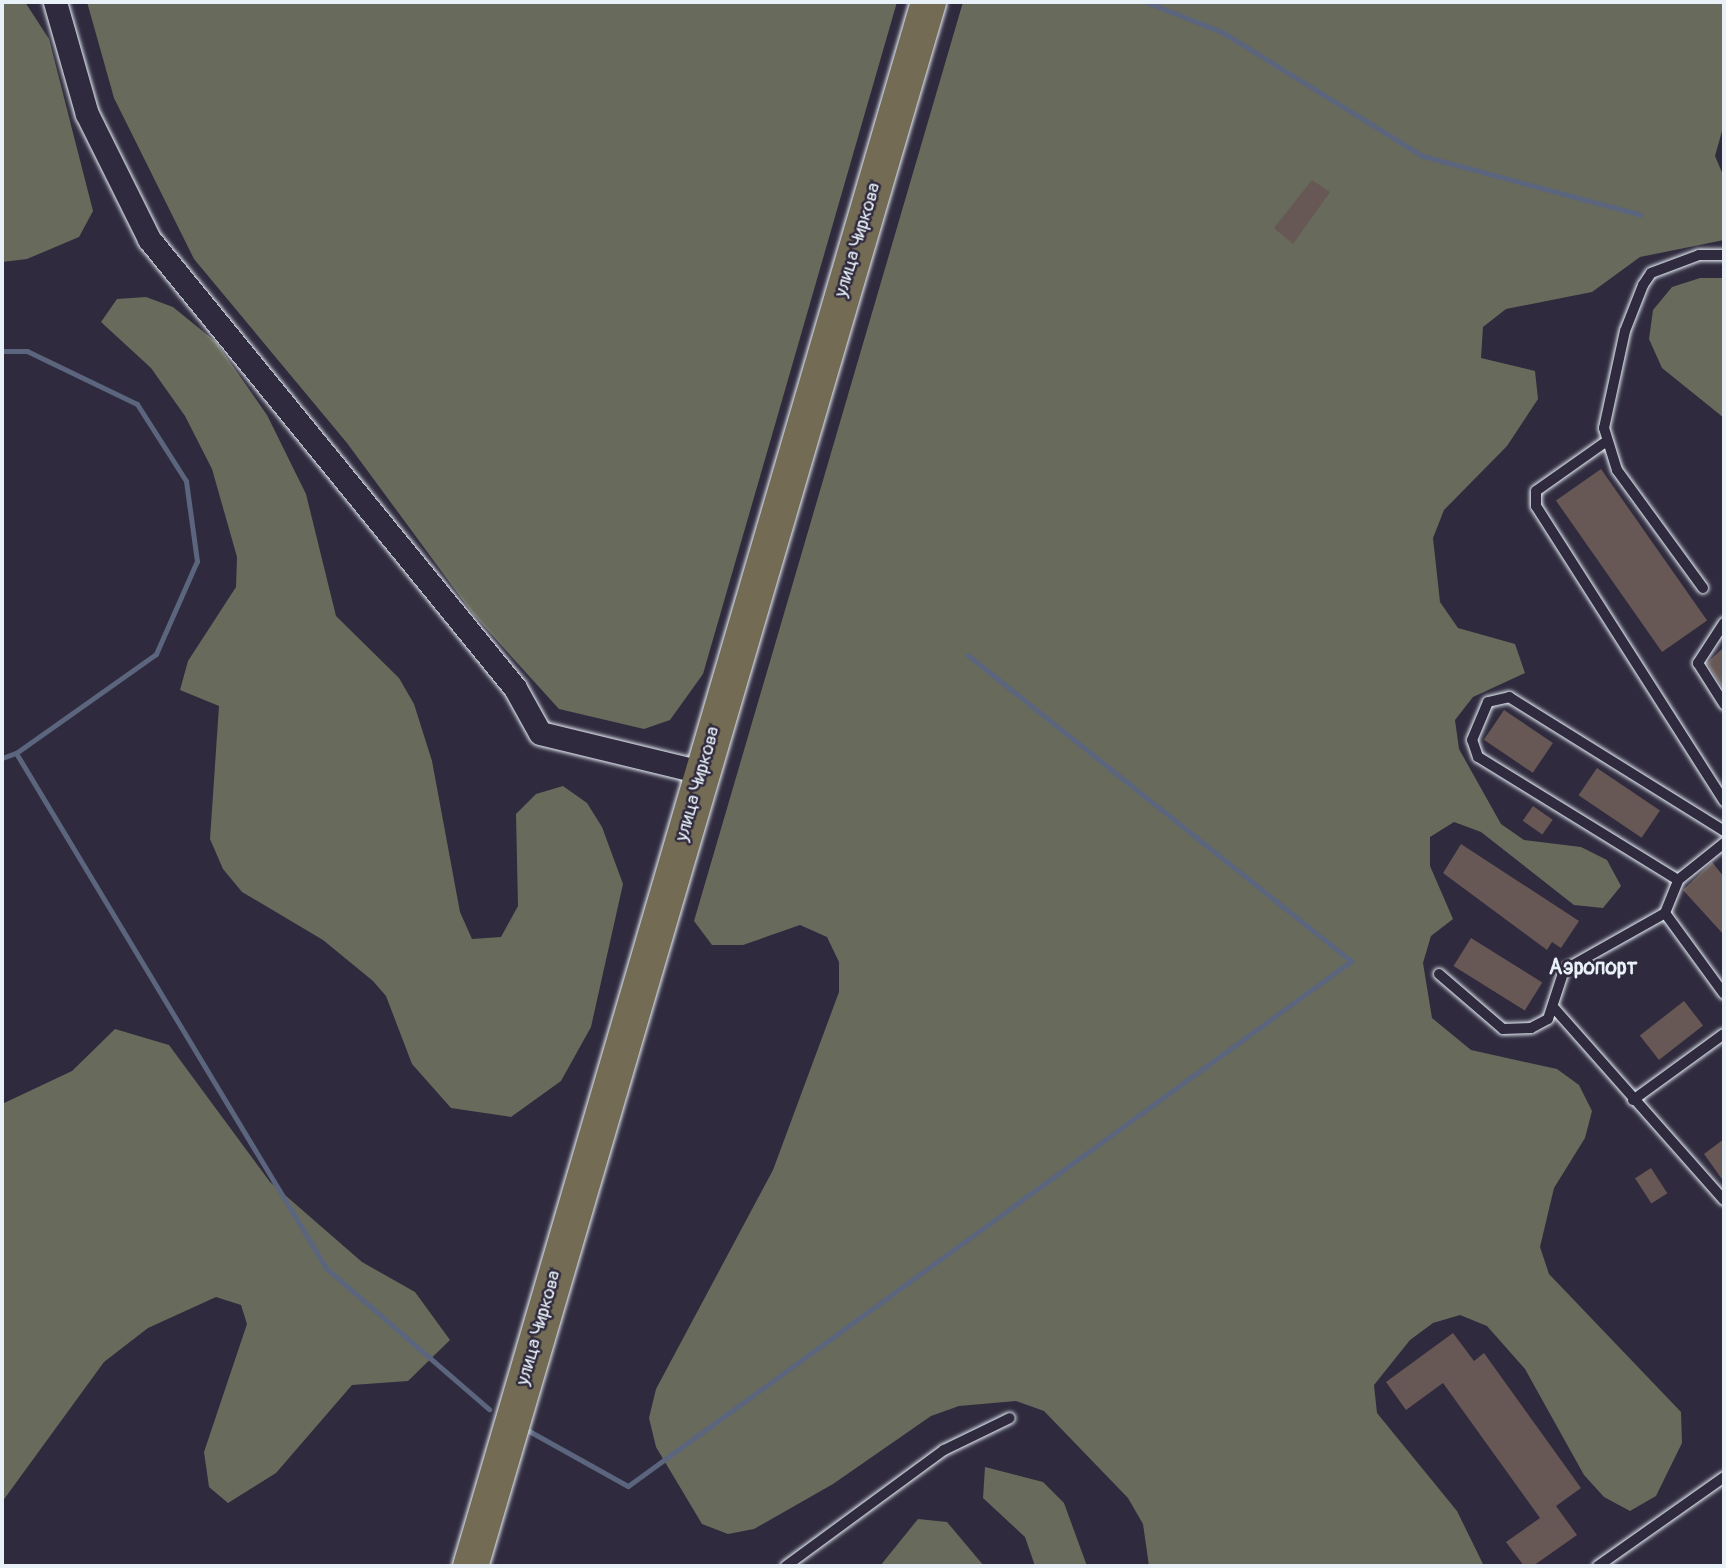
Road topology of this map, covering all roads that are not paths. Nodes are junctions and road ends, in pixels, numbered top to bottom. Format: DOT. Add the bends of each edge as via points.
graph roads {
  1 [pos="55,2"];
  2 [pos="928,2"];
  3 [pos="1724,255"];
  4 [pos="1604,443"];
  5 [pos="1703,589"];
  6 [pos="1724,623"];
  7 [pos="1724,704"];
  8 [pos="701,772"];
  9 [pos="1724,801"];
  10 [pos="1724,831"];
  11 [pos="1724,843"];
  12 [pos="1678,880"];
  13 [pos="1665,913"];
  14 [pos="1439,974"];
  15 [pos="1724,994"];
  16 [pos="1554,1007"];
  17 [pos="1724,1034"];
  18 [pos="1633,1100"];
  19 [pos="1724,1200"];
  20 [pos="1010,1418"];
  21 [pos="1724,1476"];
  22 [pos="470,1566"];
  23 [pos="786,1566"];
  24 [pos="1598,1566"];
  1 -- 8 [label="street" via="87,114 149,239 515,688 540,733"];
  2 -- 8 [label="main road, улица Чиркова"];
  3 -- 4 [label="lane" via="1699,255 1651,274 1643,285 1625,331"];
  4 -- 5 [label="lane"];
  4 -- 9 [label="lane" via="1536,491 1534,500"];
  6 -- 7 [label="lane" via="1698,663"];
  8 -- 22 [label="main road, улица Чиркова"];
  10 -- 12 [label="lane" via="1509,697 1488,702 1472,740 1478,757"];
  11 -- 12 [label="lane"];
  12 -- 13 [label="lane"];
  13 -- 15 [label="lane"];
  13 -- 16 [label="lane" via="1564,970"];
  14 -- 16 [label="lane" via="1503,1029 1531,1028"];
  16 -- 18 [label="lane"];
  17 -- 18 [label="lane"];
  18 -- 19 [label="lane"];
  20 -- 23 [label="lane" via="944,1450"];
  21 -- 24 [label="lane"];
}
